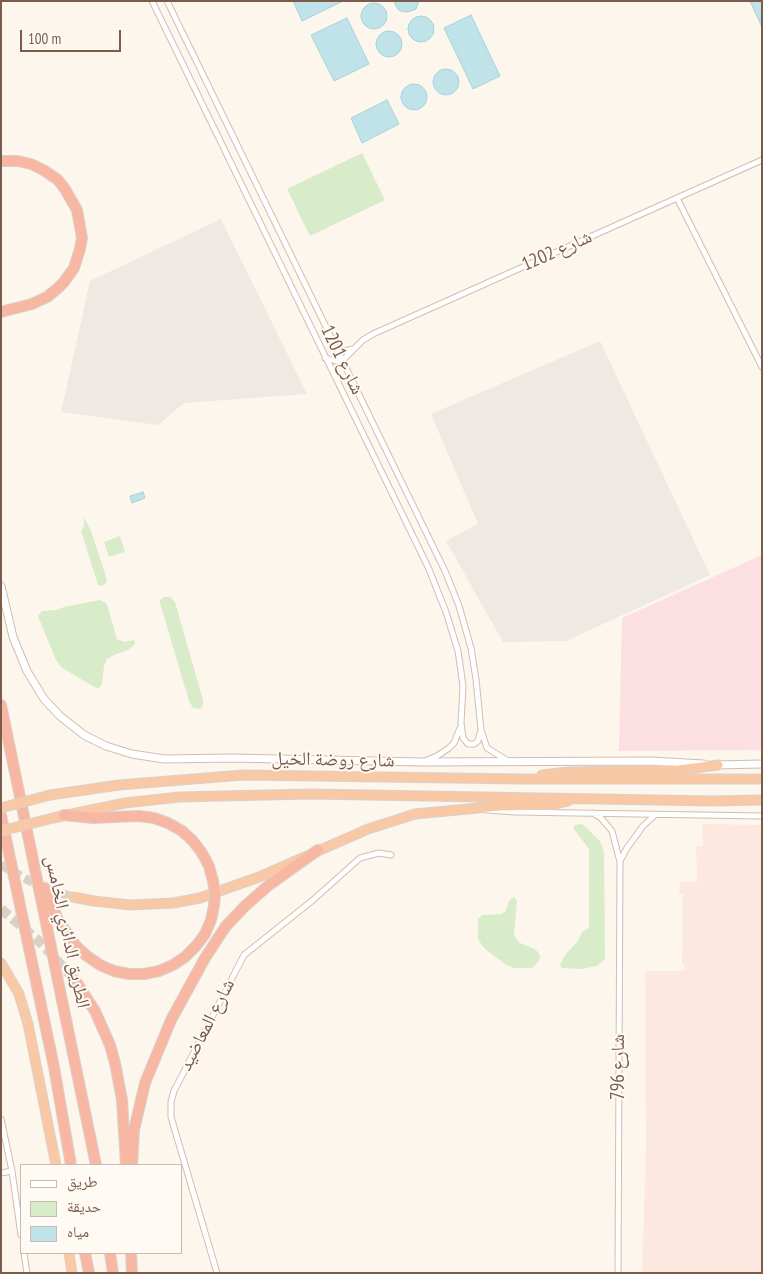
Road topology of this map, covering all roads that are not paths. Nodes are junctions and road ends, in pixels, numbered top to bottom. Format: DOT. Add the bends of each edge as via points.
graph roads {
  1 [pos="152,1"];
  2 [pos="167,1"];
  3 [pos="762,160"];
  4 [pos="1,161"];
  5 [pos="249,169"];
  6 [pos="238,175"];
  7 [pos="677,198"];
  8 [pos="1,312"];
  9 [pos="335,347"];
  10 [pos="356,347"];
  11 [pos="325,358"];
  12 [pos="342,360"];
  13 [pos="762,366"];
  14 [pos="1,586"];
  15 [pos="1,705"];
  16 [pos="461,723"];
  17 [pos="481,730"];
  18 [pos="509,761"];
  19 [pos="423,762"];
  20 [pos="762,764"];
  21 [pos="718,765"];
  22 [pos="522,779"];
  23 [pos="762,780"];
  24 [pos="578,798"];
  25 [pos="762,800"];
  26 [pos="1,808"];
  27 [pos="470,808"];
  28 [pos="593,813"];
  29 [pos="1,815"];
  30 [pos="655,815"];
  31 [pos="762,816"];
  32 [pos="59,817"];
  33 [pos="1,831"];
  34 [pos="318,850"];
  35 [pos="391,855"];
  36 [pos="34,861"];
  37 [pos="620,862"];
  38 [pos="73,897"];
  39 [pos="1,963"];
  40 [pos="75,980"];
  41 [pos="1,1119"];
  42 [pos="56,1164"];
  43 [pos="71,1164"];
  44 [pos="96,1164"];
  45 [pos="126,1164"];
  46 [pos="132,1164"];
  47 [pos="12,1171"];
  48 [pos="1,1173"];
  49 [pos="20,1228"];
  50 [pos="24,1254"];
  51 [pos="69,1254"];
  52 [pos="85,1254"];
  53 [pos="110,1254"];
  54 [pos="131,1254"];
  55 [pos="27,1273"];
  56 [pos="72,1273"];
  57 [pos="89,1273"];
  58 [pos="113,1273"];
  59 [pos="132,1273"];
  60 [pos="217,1273"];
  61 [pos="618,1273"];
  1 -- 6 [label="street, شارع 1201"];
  2 -- 5 [label="street, شارع 1201"];
  3 -- 7 [label="street, شارع 1202"];
  4 -- 8 [label="highway" via="31,164 58,180 77,210 82,238 74,268 57,289 32,304"];
  5 -- 6 [label="street"];
  5 -- 9 [label="street, شارع 1201"];
  6 -- 11 [label="street, شارع 1201"];
  7 -- 10 [label="street, شارع 1202" via="373,334"];
  7 -- 13 [label="street"];
  9 -- 10 [label="street" via="345,350"];
  9 -- 12 [label="street, شارع 1201"];
  10 -- 12 [label="street, شارع 1202"];
  11 -- 12 [label="street"];
  11 -- 16 [label="street, شارع 1201" via="428,567 446,612 462,671"];
  12 -- 17 [label="street, شارع 1201" via="445,570 459,606 471,648"];
  14 -- 19 [label="street, شارع روضة الخيل" via="13,637 27,671 44,699 84,735 106,746 164,759"];
  15 -- 36 [label="highway, الطريق الدائري الخامس"];
  16 -- 17 [label="street, شارع 1201" via="463,738 468,744 476,743"];
  16 -- 19 [label="street, شارع 1201" via="449,748"];
  17 -- 18 [label="street, شارع 1201" via="487,748"];
  18 -- 19 [label="street, شارع روضة الخيل"];
  18 -- 21 [label="street, شارع روضة الخيل"];
  20 -- 21 [label="street, شارع روضة الخيل"];
  21 -- 22 [label="highway" via="678,770 567,772"];
  22 -- 23 [label="highway, شارع روضة الخيل"];
  22 -- 26 [label="highway, شارع روضة الخيل, bridge" via="243,775 119,785 50,795"];
  24 -- 25 [label="highway, شارع روضة الخيل"];
  24 -- 27 [label="highway" via="549,805"];
  24 -- 32 [label="highway, شارع روضة الخيل" via="311,794 180,797 126,803"];
  27 -- 28 [label="street"];
  27 -- 34 [label="highway" via="415,814 388,821"];
  28 -- 30 [label="street"];
  28 -- 37 [label="street, شارع 796" via="612,831"];
  29 -- 43 [label="highway"];
  30 -- 31 [label="street"];
  30 -- 37 [label="street, شارع 796" via="629,844"];
  32 -- 33 [label="highway, شارع روضة الخيل, bridge"];
  32 -- 36 [label="highway, bridge" via="139,816 154,818 182,831 198,847 213,881 214,906 205,934 185,957 159,971 129,974 114,971 86,956 68,935 51,904"];
  34 -- 38 [label="highway" via="259,877 200,898 140,905"];
  34 -- 46 [label="highway" via="245,906 226,926 205,958 171,1020 145,1083 134,1130"];
  35 -- 60 [label="street, شارع المعاضيد" via="379,853 360,858 244,956 174,1091 171,1118"];
  36 -- 44 [label="highway, الطريق الدائري الخامس"];
  37 -- 61 [label="street, شارع 796"];
  39 -- 42 [label="highway" via="19,994 28,1024"];
  40 -- 45 [label="highway" via="95,1011 115,1063 122,1100"];
  41 -- 47 [label="street"];
  47 -- 48 [label="street"];
  47 -- 49 [label="street"];
  50 -- 55 [label="street"];
  51 -- 56 [label="highway"];
  52 -- 57 [label="highway"];
  53 -- 58 [label="highway"];
  54 -- 59 [label="highway"];
}
